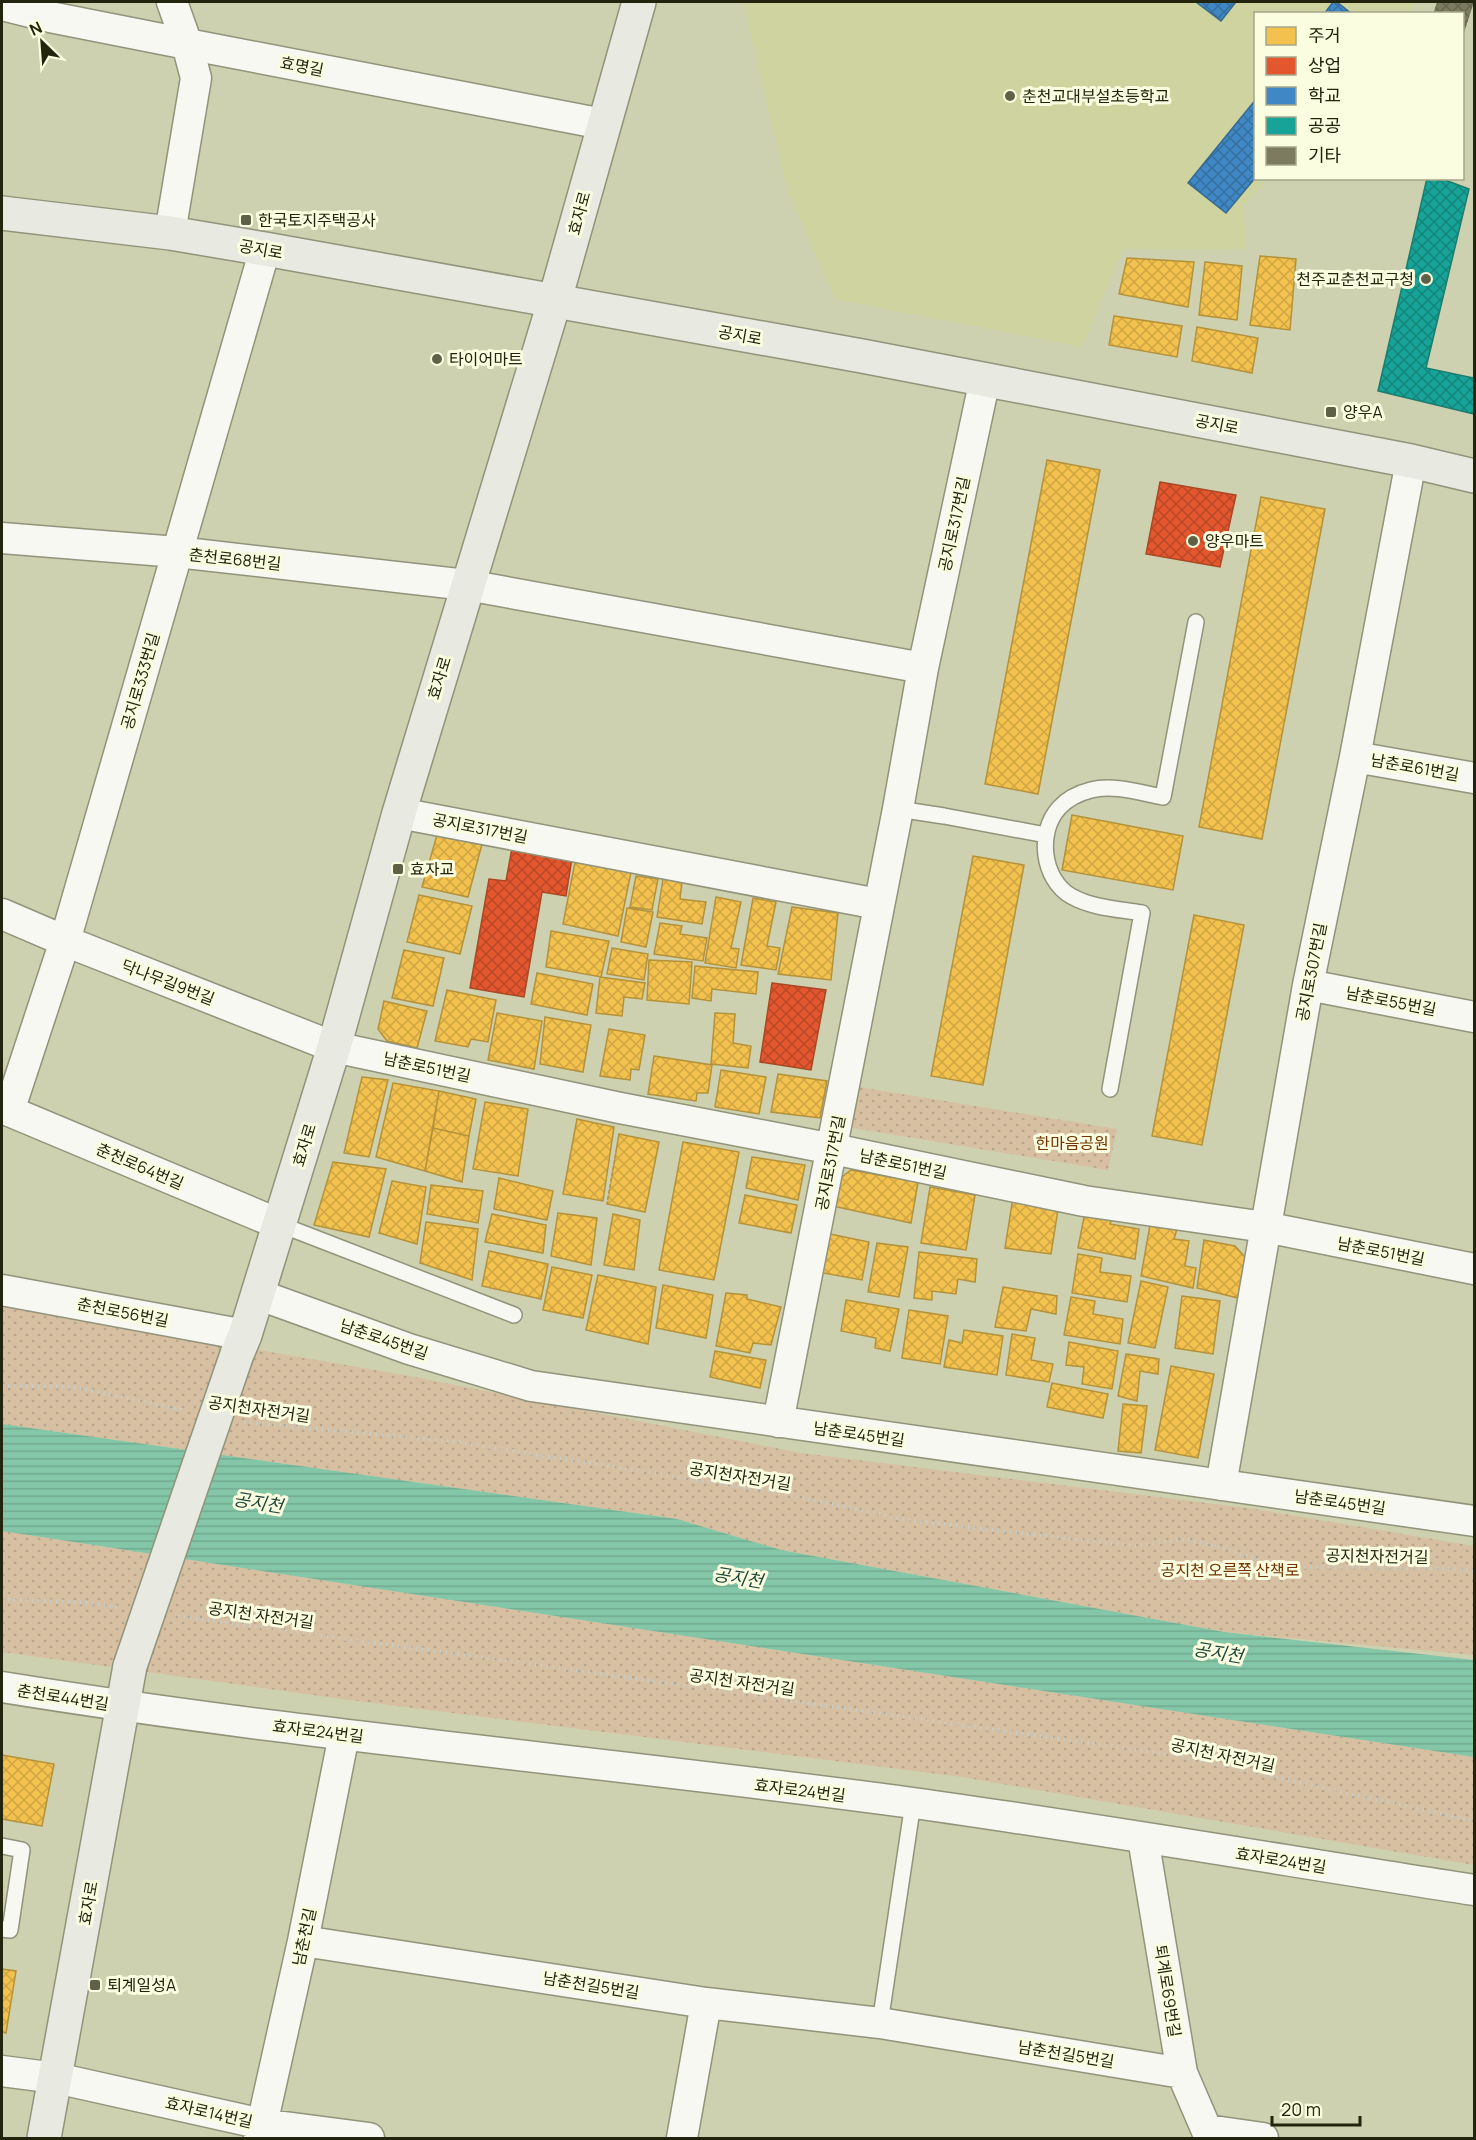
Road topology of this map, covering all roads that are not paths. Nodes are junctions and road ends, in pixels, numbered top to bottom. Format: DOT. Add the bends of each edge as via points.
graph roads {
  1 [pos="172,2"];
  2 [pos="639,2"];
  3 [pos="2,4"];
  4 [pos="187,44"];
  5 [pos="603,124"];
  6 [pos="2,213"];
  7 [pos="170,232"];
  8 [pos="265,249"];
  9 [pos="554,303"];
  10 [pos="985,379"];
  11 [pos="1411,461"];
  12 [pos="1474,476"];
  13 [pos="2,538"];
  14 [pos="177,552"];
  15 [pos="467,585"];
  16 [pos="1196,622"];
  17 [pos="923,669"];
  18 [pos="1354,757"];
  19 [pos="1474,778"];
  20 [pos="898,810"];
  21 [pos="399,813"];
  22 [pos="1046,835"];
  23 [pos="878,904"];
  24 [pos="2,914"];
  25 [pos="65,941"];
  26 [pos="1308,985"];
  27 [pos="1474,1017"];
  28 [pos="334,1047"];
  29 [pos="1110,1089"];
  30 [pos="5,1110"];
  31 [pos="833,1149"];
  32 [pos="279,1224"];
  33 [pos="1265,1227"];
  34 [pos="1474,1269"];
  35 [pos="2,1290"];
  36 [pos="257,1294"];
  37 [pos="514,1315"];
  38 [pos="241,1344"];
  39 [pos="778,1422"];
  40 [pos="1221,1485"];
  41 [pos="1474,1521"];
  42 [pos="2,1687"];
  43 [pos="124,1707"];
  44 [pos="344,1735"];
  45 [pos="913,1803"];
  46 [pos="1143,1838"];
  47 [pos="2,1846"];
  48 [pos="1474,1890"];
  49 [pos="2,1929"];
  50 [pos="303,1941"];
  51 [pos="706,2003"];
  52 [pos="880,2023"];
  53 [pos="2,2071"];
  54 [pos="1182,2073"];
  55 [pos="56,2079"];
  56 [pos="260,2131"];
  57 [pos="1209,2134"];
  58 [pos="363,2138"];
  59 [pos="44,2139"];
  60 [pos="369,2139"];
  61 [pos="682,2139"];
  62 [pos="1263,2139"];
  1 -- 4 [label="street"];
  2 -- 5 [label="street, 효자로"];
  3 -- 4 [label="street, 효명길"];
  4 -- 5 [label="street, 효명길"];
  4 -- 7 [label="street" via="196,78"];
  5 -- 9 [label="street, 효자로"];
  6 -- 7 [label="street, 공지로"];
  7 -- 8 [label="street, 공지로"];
  8 -- 9 [label="street, 공지로"];
  8 -- 14 [label="street, 공지로333번길"];
  9 -- 10 [label="street, 공지로"];
  9 -- 15 [label="street, 효자로"];
  10 -- 11 [label="street, 공지로"];
  10 -- 17 [label="street, 공지로317번길"];
  11 -- 12 [label="street, 공지로"];
  11 -- 18 [label="street, 공지로307번길"];
  13 -- 14 [label="street, 춘천로68번길"];
  14 -- 15 [label="street, 춘천로68번길"];
  14 -- 25 [label="street, 공지로333번길"];
  15 -- 17 [label="street"];
  15 -- 21 [label="street, 효자로"];
  16 -- 22 [label="lane" via="1163,797 1112,788 1092,789 1059,808"];
  17 -- 20 [label="street, 공지로317번길"];
  18 -- 19 [label="street, 남춘로61번길"];
  18 -- 26 [label="street, 공지로307번길"];
  20 -- 22 [label="lane"];
  20 -- 23 [label="street, 공지로317번길"];
  21 -- 23 [label="street, 공지로317번길"];
  21 -- 28 [label="street, 효자로"];
  22 -- 29 [label="lane" via="1047,863 1055,881 1069,895 1086,904 1142,914"];
  23 -- 31 [label="street, 공지로317번길"];
  24 -- 25 [label="street, 닥나무길9번길"];
  25 -- 28 [label="street, 닥나무길9번길"];
  25 -- 30 [label="street, 공지로333번길"];
  26 -- 27 [label="street, 남춘로55번길"];
  26 -- 33 [label="street, 공지로307번길"];
  28 -- 31 [label="street, 남춘로51번길"];
  28 -- 32 [label="street, 효자로"];
  30 -- 32 [label="street, 춘천로64번길"];
  31 -- 33 [label="street, 남춘로51번길" via="1084,1201"];
  31 -- 39 [label="street, 공지로317번길"];
  32 -- 36 [label="street, 효자로"];
  32 -- 37 [label="lane"];
  33 -- 34 [label="street, 남춘로51번길"];
  33 -- 40 [label="street, 공지로307번길"];
  35 -- 38 [label="street, 춘천로56번길"];
  36 -- 38 [label="street, 효자로"];
  36 -- 39 [label="street, 남춘로45번길" via="409,1349 531,1386"];
  38 -- 43 [label="street, 효자로, bridge" via="130,1666"];
  39 -- 40 [label="street, 남춘로45번길"];
  40 -- 41 [label="street, 남춘로45번길"];
  42 -- 43 [label="street, 춘천로44번길"];
  43 -- 44 [label="street, 효자로24번길"];
  43 -- 55 [label="street, 효자로"];
  44 -- 45 [label="street, 효자로24번길"];
  44 -- 50 [label="street, 남춘천길"];
  45 -- 46 [label="street, 효자로24번길"];
  45 -- 52 [label="lane"];
  46 -- 48 [label="street, 효자로24번길"];
  46 -- 54 [label="street, 퇴계로69번길"];
  47 -- 49 [label="lane" via="22,1850 10,1930"];
  50 -- 51 [label="street, 남춘천길5번길"];
  50 -- 56 [label="street, 남춘천길"];
  51 -- 52 [label="street, 남춘천길5번길"];
  51 -- 61 [label="street"];
  52 -- 54 [label="street, 남춘천길5번길"];
  53 -- 55 [label="street, 효자로14번길"];
  54 -- 57 [label="street, 퇴계로69번길"];
  55 -- 56 [label="street, 효자로14번길"];
  55 -- 59 [label="street, 효자로"];
  56 -- 58 [label="street, 효자로14번길"];
  57 -- 62 [label="street"];
  58 -- 60 [label="street, 효자로14번길"];
}
